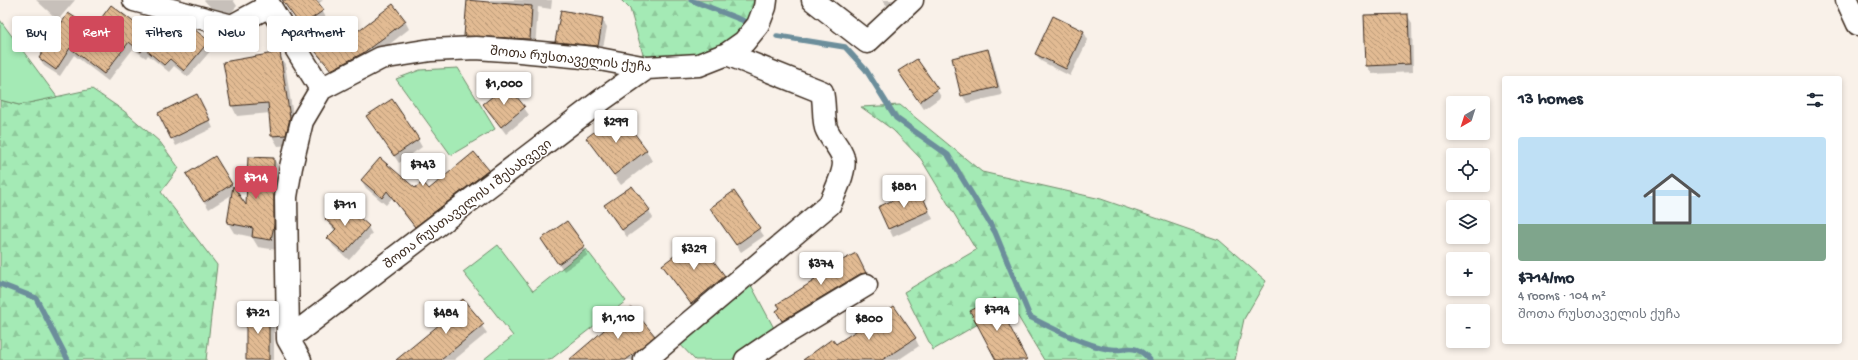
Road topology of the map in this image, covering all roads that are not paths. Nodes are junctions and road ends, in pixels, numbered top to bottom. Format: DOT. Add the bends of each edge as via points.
graph roads {
  1 [pos="134,0"];
  2 [pos="766,0"];
  3 [pos="813,0"];
  4 [pos="912,0"];
  5 [pos="1847,0"];
  6 [pos="268,3"];
  7 [pos="1858,24"];
  8 [pos="727,54"];
  9 [pos="647,68"];
  10 [pos="321,89"];
  11 [pos="866,285"];
  12 [pos="288,339"];
  13 [pos="283,360"];
  14 [pos="300,360"];
  15 [pos="645,360"];
  16 [pos="746,360"];
  1 -- 6 [label="street" via="232,26"];
  2 -- 8 [label="street, შოთა რუსთაველის ქუჩა" via="758,25 744,42"];
  3 -- 4 [label="street" via="867,42"];
  5 -- 7 [label="street"];
  6 -- 10 [label="street"];
  8 -- 9 [label="street, შოთა რუსთაველის ქუჩა" via="699,65"];
  8 -- 15 [label="street" via="822,92 825,125 844,159 843,172 830,204"];
  9 -- 10 [label="street, შოთა რუსთაველის ქუჩა" via="594,58 520,51 446,49 381,58"];
  9 -- 12 [label="street, შოთა რუსთაველის I შესახვევი"];
  10 -- 12 [label="street" via="302,121 286,197"];
  11 -- 16 [label="street"];
  12 -- 13 [label="street"];
  12 -- 14 [label="street"];
}
